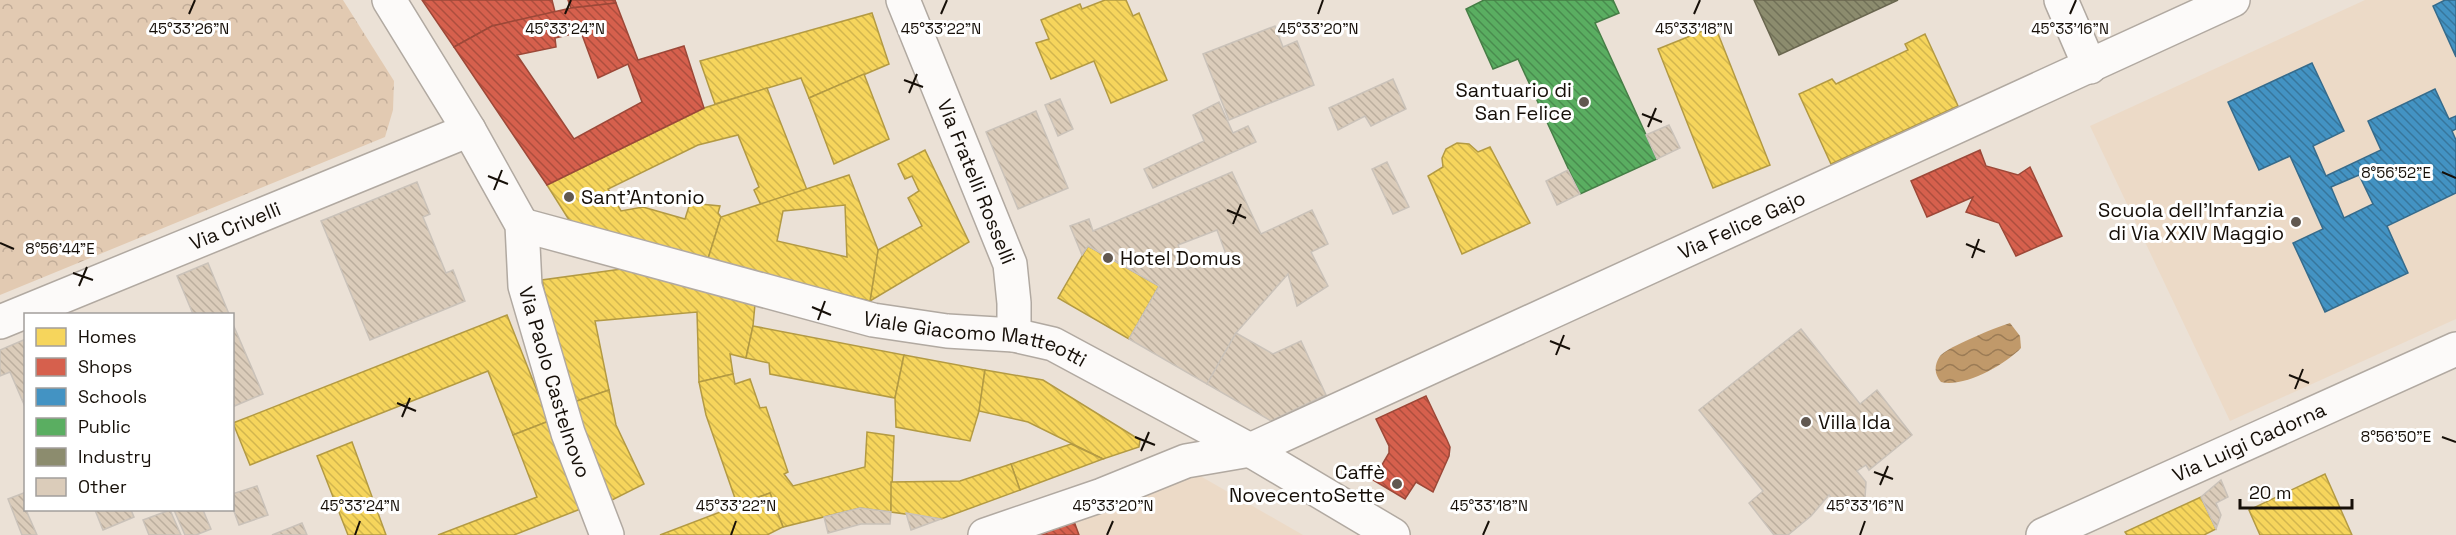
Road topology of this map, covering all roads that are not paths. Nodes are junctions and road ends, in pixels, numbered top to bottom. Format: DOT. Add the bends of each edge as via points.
graph roads {
  1 [pos="389,0"];
  2 [pos="2061,0"];
  3 [pos="2233,0"];
  4 [pos="905,1"];
  5 [pos="2090,67"];
  6 [pos="469,130"];
  7 [pos="522,225"];
  8 [pos="0,322"];
  9 [pos="1014,335"];
  10 [pos="2456,348"];
  11 [pos="1250,450"];
  12 [pos="604,526"];
  13 [pos="985,535"];
  14 [pos="1393,535"];
  15 [pos="2043,535"];
  1 -- 6 [label="street"];
  2 -- 5 [label="street"];
  3 -- 5 [label="street, Via Felice Gajo"];
  4 -- 9 [label="street, Via Fratelli Rosselli" via="1010,264"];
  5 -- 11 [label="street, Via Felice Gajo"];
  6 -- 7 [label="street"];
  6 -- 8 [label="street, Via Crivelli"];
  7 -- 9 [label="street, Viale Giacomo Matteotti" via="873,320 947,331"];
  7 -- 12 [label="street, Via Paolo Castelnovo" via="525,286 568,433"];
  9 -- 11 [label="street, Viale Giacomo Matteotti" via="1053,344"];
  10 -- 15 [label="street, Via Luigi Cadorna"];
  11 -- 13 [label="street, Via Felice Gajo" via="1186,461"];
  11 -- 14 [label="street, Viale Giacomo Matteotti"];
}
